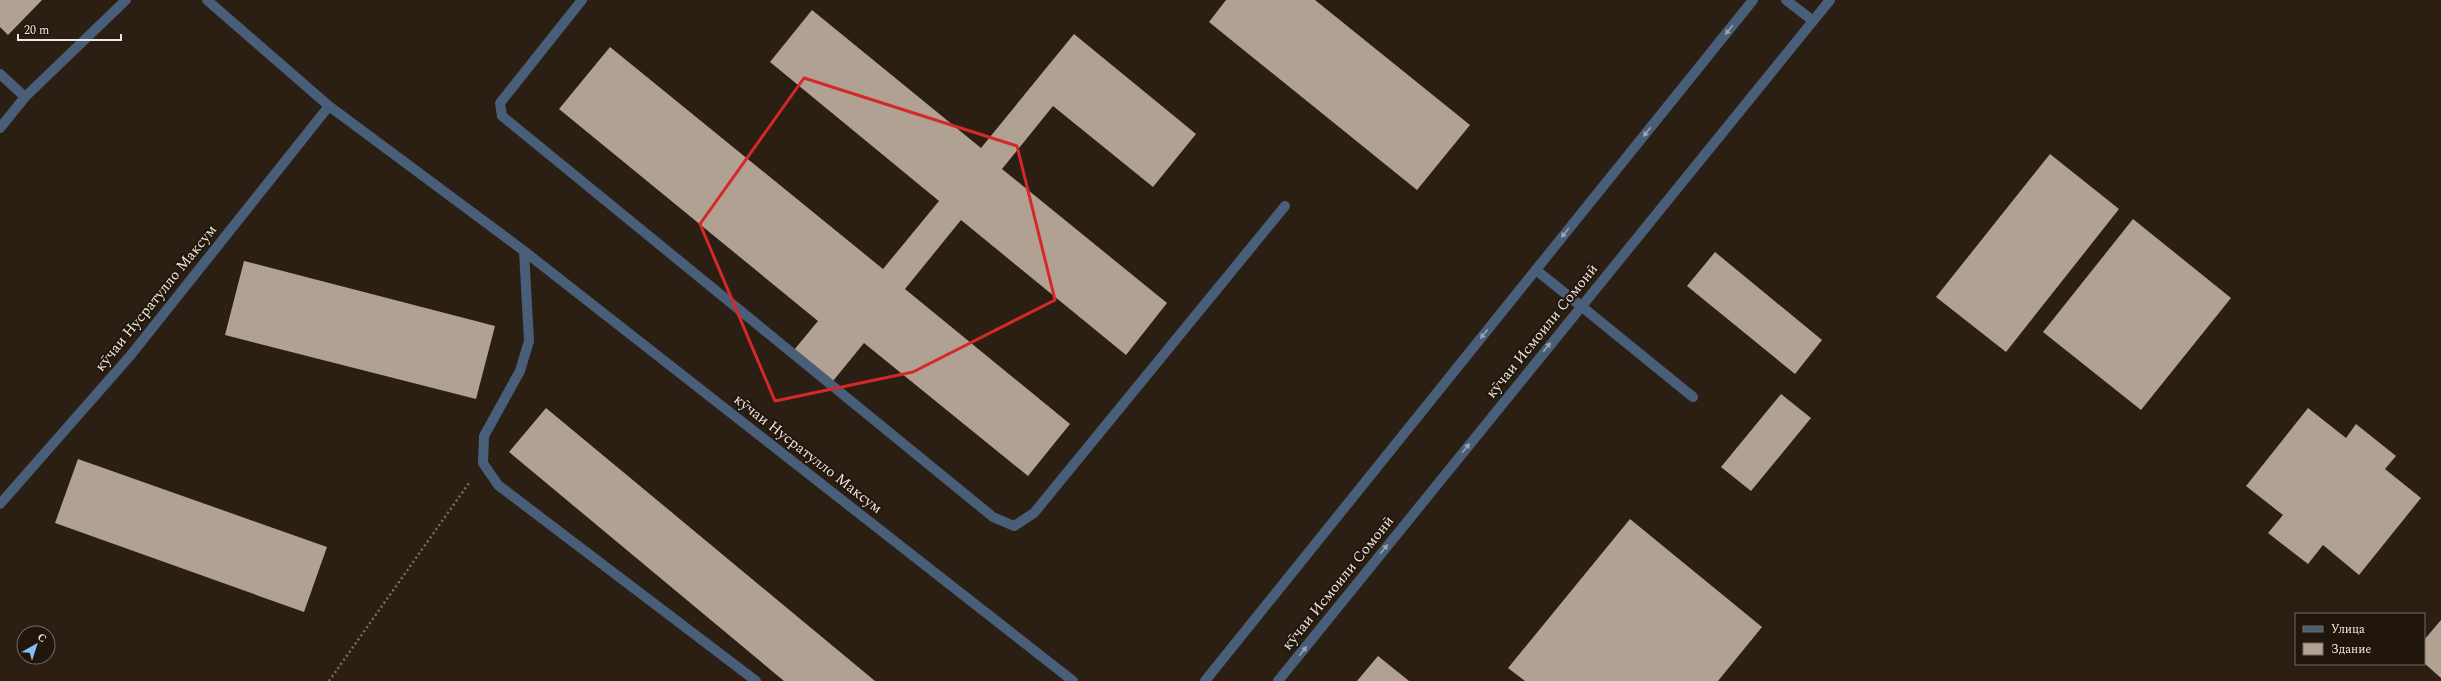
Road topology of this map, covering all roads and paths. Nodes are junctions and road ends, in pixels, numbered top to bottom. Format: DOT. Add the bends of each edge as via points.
graph roads {
  1 [pos="126,0"];
  2 [pos="207,0"];
  3 [pos="582,0"];
  4 [pos="1753,0"];
  5 [pos="1786,0"];
  6 [pos="1830,0"];
  7 [pos="1812,20"];
  8 [pos="0,74"];
  9 [pos="25,97"];
  10 [pos="329,106"];
  11 [pos="0,128"];
  12 [pos="1285,206"];
  13 [pos="524,251"];
  14 [pos="1536,270"];
  15 [pos="1581,306"];
  16 [pos="1693,397"];
  17 [pos="483,463"];
  18 [pos="0,504"];
  19 [pos="329,681"];
  20 [pos="756,681"];
  21 [pos="1073,681"];
  22 [pos="1205,681"];
  23 [pos="1278,681"];
  1 -- 9 [label="street"];
  2 -- 10 [label="street, кӯчаи Нусратулло Максум"];
  3 -- 12 [label="street" via="500,103 502,116 993,517 1014,526 1034,513"];
  4 -- 14 [label="street, one-way"];
  5 -- 7 [label="street"];
  6 -- 7 [label="street, кӯчаи Исмоили Сомонӣ"];
  7 -- 15 [label="street, кӯчаи Исмоили Сомонӣ"];
  8 -- 9 [label="street"];
  9 -- 11 [label="street"];
  10 -- 13 [label="street, кӯчаи Нусратулло Максум"];
  10 -- 18 [label="street, кӯчаи Нусратулло Максум" via="130,356"];
  13 -- 17 [label="street" via="529,341 520,371 484,436"];
  13 -- 21 [label="street, кӯчаи Нусратулло Максум"];
  14 -- 15 [label="street"];
  14 -- 22 [label="street, one-way"];
  15 -- 16 [label="street"];
  23 -- 15 [label="street, кӯчаи Исмоили Сомонӣ, one-way"];
  17 -- 19 [label="path"];
  17 -- 20 [label="street" via="498,485"];
}
